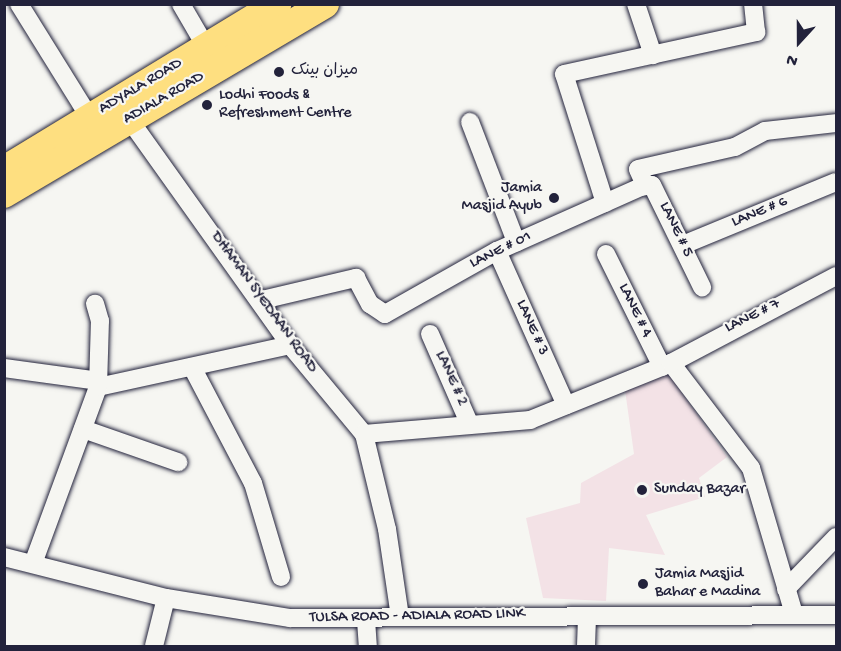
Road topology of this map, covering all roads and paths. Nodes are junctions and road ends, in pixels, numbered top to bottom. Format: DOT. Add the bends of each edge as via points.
graph roads {
  1 [pos="19,4"];
  2 [pos="181,4"];
  3 [pos="277,4"];
  4 [pos="325,4"];
  5 [pos="636,4"];
  6 [pos="753,4"];
  7 [pos="206,47"];
  8 [pos="653,55"];
  9 [pos="90,118"];
  10 [pos="129,119"];
  11 [pos="470,122"];
  12 [pos="837,123"];
  13 [pos="4,170"];
  14 [pos="837,182"];
  15 [pos="641,187"];
  16 [pos="4,194"];
  17 [pos="605,203"];
  18 [pos="516,242"];
  19 [pos="683,244"];
  20 [pos="496,251"];
  21 [pos="606,254"];
  22 [pos="837,276"];
  23 [pos="702,286"];
  24 [pos="262,300"];
  25 [pos="95,304"];
  26 [pos="430,334"];
  27 [pos="290,345"];
  28 [pos="667,365"];
  29 [pos="192,367"];
  30 [pos="4,368"];
  31 [pos="99,384"];
  32 [pos="566,405"];
  33 [pos="470,425"];
  34 [pos="83,429"];
  35 [pos="363,434"];
  36 [pos="178,462"];
  37 [pos="837,537"];
  38 [pos="4,557"];
  39 [pos="34,561"];
  40 [pos="281,577"];
  41 [pos="786,589"];
  42 [pos="166,598"];
  43 [pos="794,614"];
  44 [pos="837,615"];
  45 [pos="588,616"];
  46 [pos="400,617"];
  47 [pos="366,620"];
  48 [pos="154,646"];
  49 [pos="368,646"];
  50 [pos="586,646"];
  1 -- 9 [label="street"];
  2 -- 7 [label="street"];
  3 -- 7 [label="main road, ADYALA ROAD"];
  4 -- 10 [label="main road, ADIALA ROAD"];
  5 -- 8 [label="street"];
  6 -- 8 [label="street" via="756,32"];
  7 -- 9 [label="main road, ADYALA ROAD"];
  8 -- 17 [label="street" via="564,74"];
  9 -- 13 [label="main road, ADYALA ROAD"];
  10 -- 16 [label="main road, ADIALA ROAD"];
  10 -- 24 [label="street, DHAMAN SYEDAAN ROAD"];
  11 -- 18 [label="street"];
  12 -- 15 [label="street" via="765,132 735,147 638,169"];
  14 -- 19 [label="street, LANE # 6"];
  15 -- 17 [label="street, LANE # 01"];
  15 -- 19 [label="street, LANE # 5" via="652,185"];
  17 -- 18 [label="street, LANE # 01"];
  18 -- 20 [label="street, LANE # 01"];
  19 -- 23 [label="street, LANE # 5"];
  20 -- 24 [label="street, LANE # 01" via="385,314 370,304 356,278"];
  20 -- 32 [label="street, LANE # 3"];
  21 -- 28 [label="street, LANE # 4"];
  22 -- 28 [label="street, LANE # 7"];
  24 -- 27 [label="street, DHAMAN SYEDAAN ROAD"];
  25 -- 31 [label="street" via="100,321"];
  26 -- 33 [label="street, LANE # 2"];
  27 -- 29 [label="street"];
  27 -- 35 [label="street, DHAMAN SYEDAAN ROAD"];
  28 -- 32 [label="street"];
  28 -- 41 [label="street" via="751,468"];
  29 -- 31 [label="street"];
  29 -- 40 [label="street" via="253,483"];
  30 -- 31 [label="street"];
  31 -- 34 [label="street"];
  32 -- 33 [label="street" via="530,420"];
  33 -- 35 [label="street"];
  34 -- 36 [label="street"];
  34 -- 39 [label="street"];
  35 -- 46 [label="street" via="387,529"];
  37 -- 41 [label="street"];
  38 -- 39 [label="street, TULSA ROAD - ADIALA ROAD LINK"];
  39 -- 42 [label="street, TULSA ROAD - ADIALA ROAD LINK"];
  41 -- 43 [label="street"];
  42 -- 47 [label="street, TULSA ROAD - ADIALA ROAD LINK" via="290,618"];
  42 -- 48 [label="street"];
  43 -- 44 [label="street, TULSA ROAD - ADIALA ROAD LINK"];
  43 -- 45 [label="street, TULSA ROAD - ADIALA ROAD LINK"];
  45 -- 46 [label="street, TULSA ROAD - ADIALA ROAD LINK"];
  45 -- 50 [label="street"];
  46 -- 47 [label="street, TULSA ROAD - ADIALA ROAD LINK"];
  47 -- 49 [label="street"];
}
